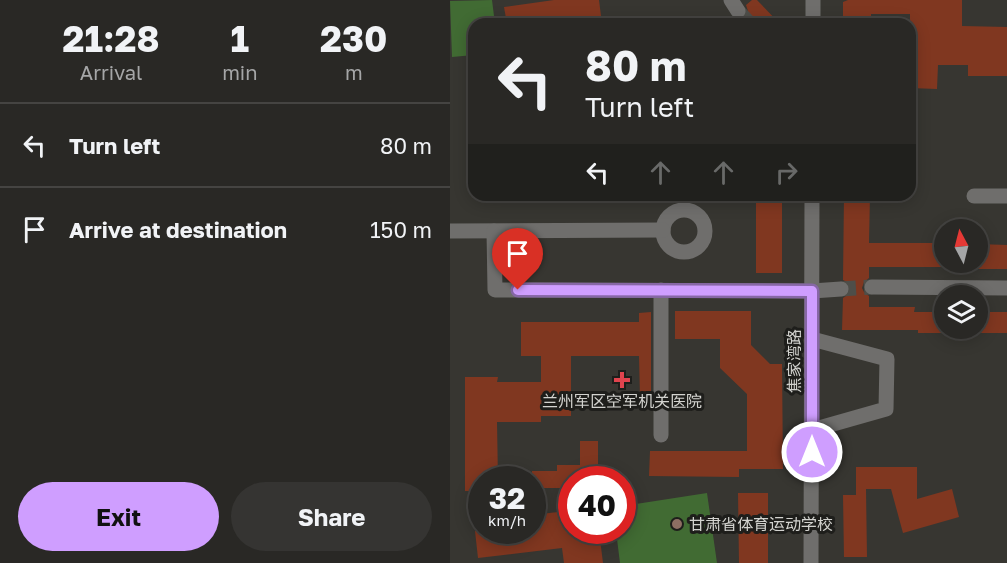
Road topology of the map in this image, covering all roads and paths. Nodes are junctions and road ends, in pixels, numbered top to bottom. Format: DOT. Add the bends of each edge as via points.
graph roads {
  1 [pos="813,0"];
  2 [pos="813,18"];
  3 [pos="974,196"];
  4 [pos="1007,196"];
  5 [pos="812,201"];
  6 [pos="663,230"];
  7 [pos="450,231"];
  8 [pos="494,231"];
  9 [pos="872,287"];
  10 [pos="1007,288"];
  11 [pos="841,289"];
  12 [pos="661,290"];
  13 [pos="812,291"];
  14 [pos="812,339"];
  15 [pos="812,430"];
  16 [pos="661,435"];
  17 [pos="811,563"];
  1 -- 2 [label="street"];
  3 -- 4 [label="street"];
  5 -- 13 [label="street, 焦家湾路"];
  6 -- 8 [label="street"];
  7 -- 8 [label="street"];
  8 -- 12 [label="street" via="495,290"];
  9 -- 10 [label="street"];
  11 -- 13 [label="street"];
  12 -- 13 [label="street"];
  12 -- 16 [label="street"];
  13 -- 14 [label="street, 焦家湾路"];
  14 -- 15 [label="street, 焦家湾路"];
  14 -- 15 [label="street" via="887,359 886,409"];
  15 -- 17 [label="street, 焦家湾路"];
}
